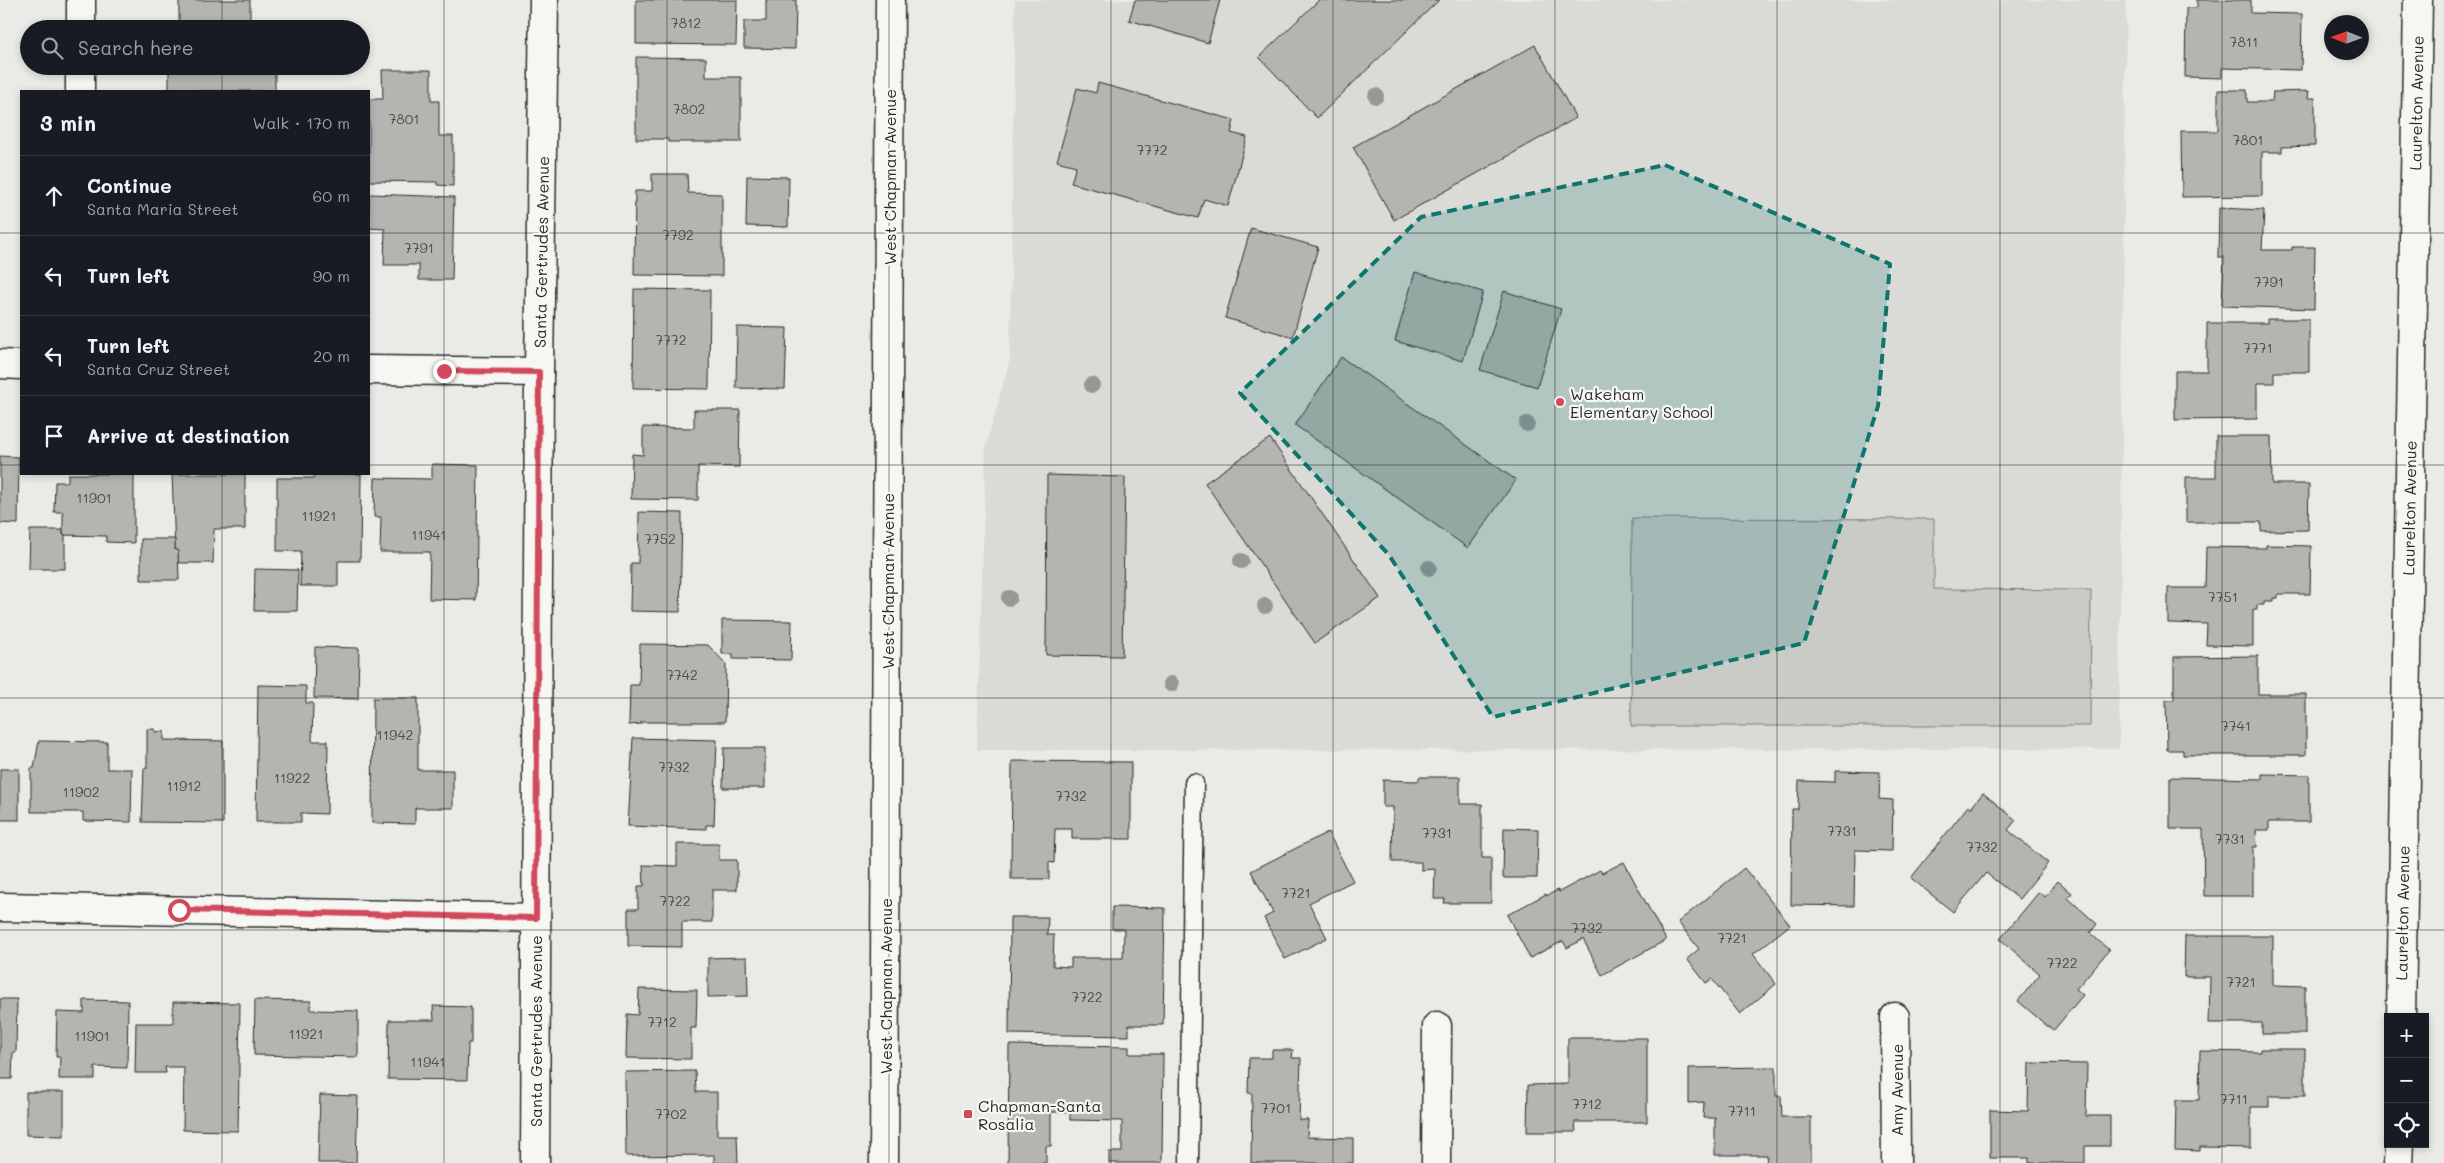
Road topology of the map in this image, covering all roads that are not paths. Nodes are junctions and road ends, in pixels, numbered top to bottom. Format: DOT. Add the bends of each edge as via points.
graph roads {
  1 [pos="81,0"];
  2 [pos="544,0"];
  3 [pos="890,0"];
  4 [pos="2418,0"];
  5 [pos="81,20"];
  6 [pos="80,75"];
  7 [pos="80,90"];
  8 [pos="0,364"];
  9 [pos="20,365"];
  10 [pos="370,370"];
  11 [pos="539,372"];
  12 [pos="1194,783"];
  13 [pos="0,907"];
  14 [pos="536,918"];
  15 [pos="2401,1013"];
  16 [pos="1895,1017"];
  17 [pos="1437,1026"];
  18 [pos="2399,1148"];
  19 [pos="535,1163"];
  20 [pos="884,1163"];
  21 [pos="1189,1163"];
  22 [pos="1436,1163"];
  23 [pos="1896,1163"];
  24 [pos="2398,1163"];
  1 -- 5 [label="street"];
  2 -- 11 [label="street, Santa Gertrudes Avenue"];
  3 -- 20 [label="street, West Chapman Avenue"];
  4 -- 15 [label="street, Laurelton Avenue"];
  6 -- 7 [label="street"];
  8 -- 9 [label="street"];
  10 -- 11 [label="street"];
  11 -- 14 [label="street, Santa Gertrudes Avenue"];
  12 -- 21 [label="lane"];
  13 -- 14 [label="street"];
  14 -- 19 [label="street, Santa Gertrudes Avenue"];
  16 -- 23 [label="street, Amy Avenue"];
  17 -- 22 [label="street"];
  18 -- 24 [label="street"];
}
